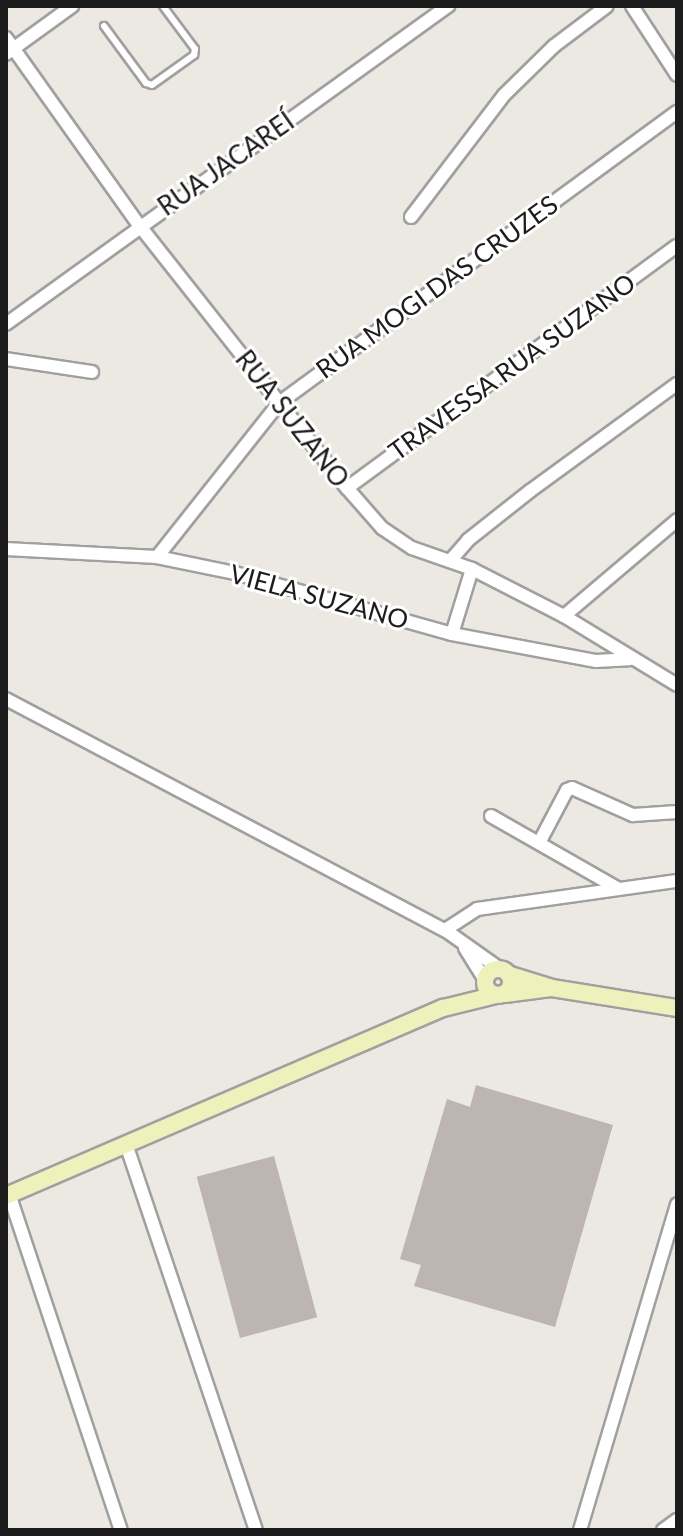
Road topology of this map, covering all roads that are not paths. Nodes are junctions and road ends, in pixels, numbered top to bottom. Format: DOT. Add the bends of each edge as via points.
graph roads {
  1 [pos="72,6"];
  2 [pos="163,6"];
  3 [pos="448,6"];
  4 [pos="607,6"];
  5 [pos="632,6"];
  6 [pos="104,26"];
  7 [pos="8,47"];
  8 [pos="677,75"];
  9 [pos="677,112"];
  10 [pos="411,217"];
  11 [pos="139,225"];
  12 [pos="677,246"];
  13 [pos="6,324"];
  14 [pos="6,359"];
  15 [pos="92,372"];
  16 [pos="677,384"];
  17 [pos="279,403"];
  18 [pos="347,488"];
  19 [pos="677,520"];
  20 [pos="6,549"];
  21 [pos="157,557"];
  22 [pos="450,561"];
  23 [pos="472,569"];
  24 [pos="564,616"];
  25 [pos="452,634"];
  26 [pos="629,659"];
  27 [pos="677,685"];
  28 [pos="6,699"];
  29 [pos="677,812"];
  30 [pos="491,816"];
  31 [pos="539,843"];
  32 [pos="677,881"];
  33 [pos="617,888"];
  34 [pos="445,930"];
  35 [pos="463,945"];
  36 [pos="505,972"];
  37 [pos="485,981"];
  38 [pos="552,988"];
  39 [pos="500,994"];
  40 [pos="443,1008"];
  41 [pos="677,1008"];
  42 [pos="126,1144"];
  43 [pos="8,1195"];
  44 [pos="677,1204"];
  45 [pos="677,1520"];
  46 [pos="121,1530"];
  47 [pos="256,1530"];
  48 [pos="580,1530"];
  49 [pos="663,1530"];
  1 -- 7 [label="street"];
  2 -- 6 [label="lane" via="195,49 152,85"];
  3 -- 11 [label="street, RUA JACAREÍ"];
  4 -- 10 [label="street" via="537,61 504,95"];
  5 -- 8 [label="street"];
  7 -- 11 [label="street, RUA SUZANO"];
  9 -- 17 [label="street, RUA MOGI DAS CRUZES"];
  11 -- 13 [label="street, RUA JACAREÍ"];
  11 -- 17 [label="street, RUA SUZANO"];
  12 -- 18 [label="street, TRAVESSA RUA SUZANO"];
  14 -- 15 [label="street"];
  16 -- 22 [label="street" via="518,500"];
  17 -- 18 [label="street, RUA SUZANO"];
  17 -- 21 [label="street, RUA MOGI DAS CRUZES"];
  18 -- 22 [label="street, RUA SUZANO" via="396,540"];
  19 -- 24 [label="street"];
  20 -- 21 [label="street, VIELA SUZANO"];
  21 -- 25 [label="street, VIELA SUZANO" via="235,573"];
  22 -- 23 [label="street, RUA SUZANO"];
  23 -- 24 [label="street, RUA SUZANO"];
  23 -- 25 [label="street"];
  24 -- 26 [label="street, RUA SUZANO"];
  25 -- 26 [label="street, VIELA SUZANO" via="596,661"];
  26 -- 27 [label="street, RUA SUZANO"];
  28 -- 34 [label="street"];
  29 -- 31 [label="street" via="633,815 572,788"];
  30 -- 31 [label="street"];
  31 -- 33 [label="street"];
  32 -- 33 [label="street"];
  33 -- 34 [label="street" via="477,909"];
  34 -- 35 [label="street"];
  35 -- 36 [label="street"];
  35 -- 37 [label="street"];
  36 -- 37 [label="main road" via="492,970"];
  36 -- 38 [label="main road"];
  36 -- 39 [label="main road" via="512,984"];
  37 -- 39 [label="main road" via="489,992"];
  37 -- 40 [label="main road"];
  38 -- 39 [label="main road"];
  38 -- 41 [label="main road"];
  39 -- 40 [label="main road"];
  40 -- 42 [label="main road"];
  42 -- 43 [label="main road"];
  42 -- 47 [label="street"];
  43 -- 46 [label="street"];
  44 -- 48 [label="street"];
  45 -- 49 [label="street"];
}
